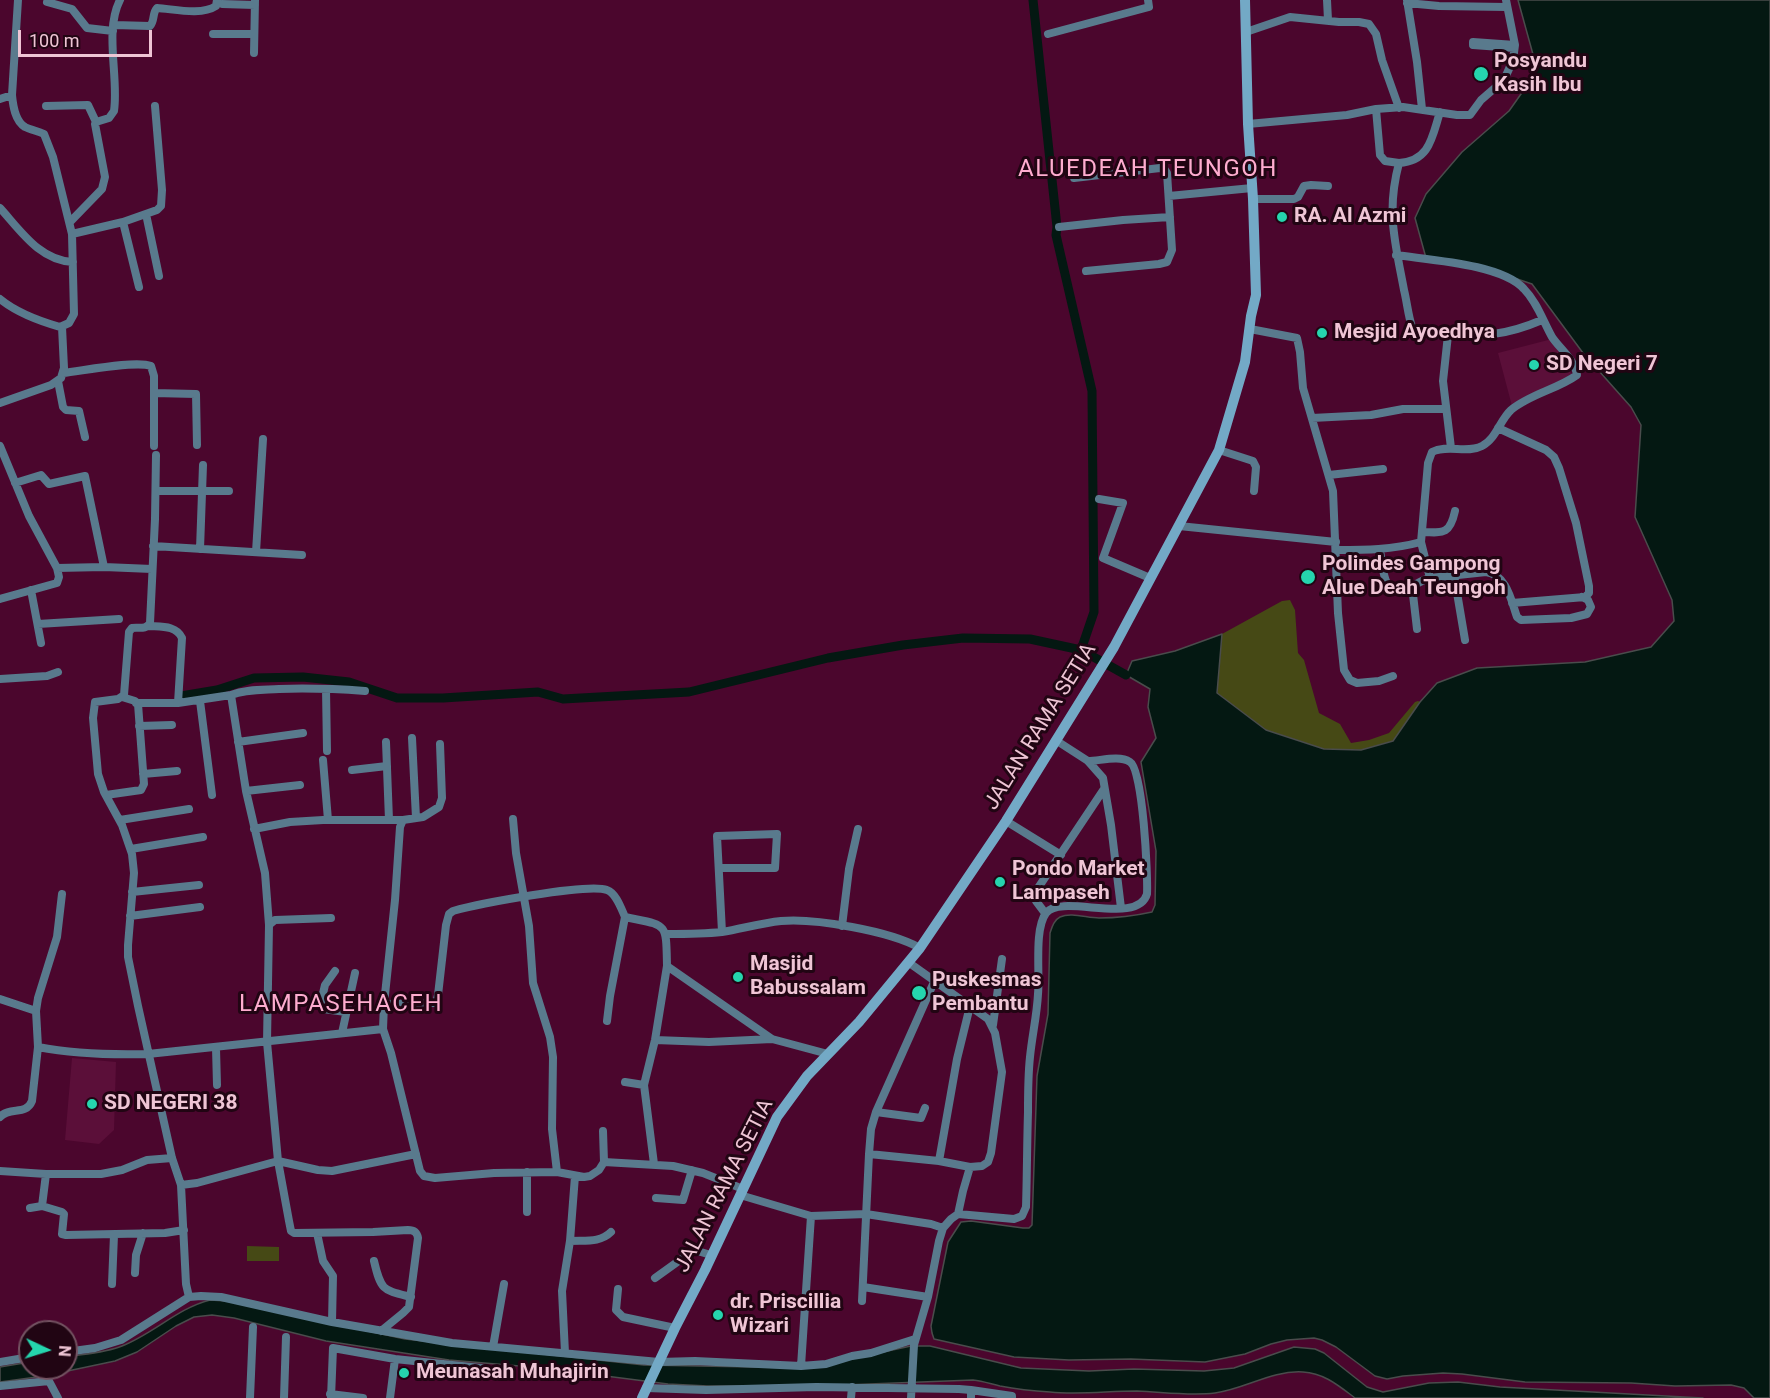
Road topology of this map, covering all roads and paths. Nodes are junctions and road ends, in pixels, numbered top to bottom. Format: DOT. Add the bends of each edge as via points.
graph roads {
  1 [pos="18,0"];
  2 [pos="120,0"];
  3 [pos="1148,0"];
  4 [pos="1245,0"];
  5 [pos="1328,0"];
  6 [pos="1407,1"];
  7 [pos="47,2"];
  8 [pos="220,2"];
  9 [pos="255,2"];
  10 [pos="1506,4"];
  11 [pos="1328,20"];
  12 [pos="113,28"];
  13 [pos="1246,32"];
  14 [pos="213,34"];
  15 [pos="254,34"];
  16 [pos="1048,34"];
  17 [pos="254,53"];
  18 [pos="12,95"];
  19 [pos="0,99"];
  20 [pos="46,106"];
  21 [pos="155,106"];
  22 [pos="1399,108"];
  23 [pos="1376,109"];
  24 [pos="1422,109"];
  25 [pos="1440,112"];
  26 [pos="96,122"];
  27 [pos="1248,124"];
  28 [pos="1399,163"];
  29 [pos="1074,178"];
  30 [pos="1328,186"];
  31 [pos="1253,194"];
  32 [pos="1169,196"];
  33 [pos="0,208"];
  34 [pos="146,214"];
  35 [pos="1170,217"];
  36 [pos="70,222"];
  37 [pos="123,222"];
  38 [pos="1059,227"];
  39 [pos="72,234"];
  40 [pos="1396,255"];
  41 [pos="73,262"];
  42 [pos="1086,270"];
  43 [pos="159,276"];
  44 [pos="139,287"];
  45 [pos="0,299"];
  46 [pos="1542,320"];
  47 [pos="62,327"];
  48 [pos="1250,329"];
  49 [pos="1448,335"];
  50 [pos="63,373"];
  51 [pos="58,381"];
  52 [pos="154,393"];
  53 [pos="0,403"];
  54 [pos="1445,409"];
  55 [pos="1312,418"];
  56 [pos="1498,429"];
  57 [pos="85,436"];
  58 [pos="263,439"];
  59 [pos="197,445"];
  60 [pos="0,446"];
  61 [pos="154,446"];
  62 [pos="1450,448"];
  63 [pos="1219,450"];
  64 [pos="156,455"];
  65 [pos="203,465"];
  66 [pos="1383,469"];
  67 [pos="1329,475"];
  68 [pos="15,483"];
  69 [pos="156,491"];
  70 [pos="203,491"];
  71 [pos="229,491"];
  72 [pos="1254,491"];
  73 [pos="1099,499"];
  74 [pos="1455,511"];
  75 [pos="1179,526"];
  76 [pos="1422,532"];
  77 [pos="1421,542"];
  78 [pos="153,546"];
  79 [pos="1336,546"];
  80 [pos="200,549"];
  81 [pos="1380,550"];
  82 [pos="256,552"];
  83 [pos="302,555"];
  84 [pos="104,567"];
  85 [pos="57,568"];
  86 [pos="152,569"];
  87 [pos="1454,575"];
  88 [pos="1150,578"];
  89 [pos="1430,578"];
  90 [pos="1412,586"];
  91 [pos="31,590"];
  92 [pos="1582,597"];
  93 [pos="0,599"];
  94 [pos="1512,603"];
  95 [pos="120,619"];
  96 [pos="38,624"];
  97 [pos="148,626"];
  98 [pos="1417,629"];
  99 [pos="1465,640"];
  100 [pos="41,643"];
  101 [pos="58,672"];
  102 [pos="1393,676"];
  103 [pos="0,679"];
  104 [pos="326,689"];
  105 [pos="365,691"];
  106 [pos="231,695"];
  107 [pos="122,697"];
  108 [pos="200,701"];
  109 [pos="136,703"];
  110 [pos="178,703"];
  111 [pos="172,725"];
  112 [pos="139,726"];
  113 [pos="303,733"];
  114 [pos="412,738"];
  115 [pos="1057,741"];
  116 [pos="238,742"];
  117 [pos="386,742"];
  118 [pos="440,744"];
  119 [pos="327,751"];
  120 [pos="323,760"];
  121 [pos="1089,761"];
  122 [pos="387,766"];
  123 [pos="352,770"];
  124 [pos="177,771"];
  125 [pos="143,774"];
  126 [pos="300,785"];
  127 [pos="1104,789"];
  128 [pos="246,791"];
  129 [pos="106,795"];
  130 [pos="212,795"];
  131 [pos="189,809"];
  132 [pos="416,818"];
  133 [pos="513,819"];
  134 [pos="120,820"];
  135 [pos="328,820"];
  136 [pos="389,820"];
  137 [pos="403,820"];
  138 [pos="1006,821"];
  139 [pos="254,829"];
  140 [pos="858,829"];
  141 [pos="202,837"];
  142 [pos="130,849"];
  143 [pos="1061,855"];
  144 [pos="719,868"];
  145 [pos="199,885"];
  146 [pos="132,892"];
  147 [pos="62,894"];
  148 [pos="523,898"];
  149 [pos="200,907"];
  150 [pos="1121,908"];
  151 [pos="1046,913"];
  152 [pos="130,916"];
  153 [pos="625,916"];
  154 [pos="331,918"];
  155 [pos="269,925"];
  156 [pos="842,926"];
  157 [pos="722,932"];
  158 [pos="666,934"];
  159 [pos="920,948"];
  160 [pos="1002,958"];
  161 [pos="908,962"];
  162 [pos="667,966"];
  163 [pos="335,971"];
  164 [pos="355,973"];
  165 [pos="934,982"];
  166 [pos="0,999"];
  167 [pos="384,1004"];
  168 [pos="969,1006"];
  169 [pos="36,1011"];
  170 [pos="345,1012"];
  171 [pos="608,1021"];
  172 [pos="993,1026"];
  173 [pos="383,1029"];
  174 [pos="342,1033"];
  175 [pos="772,1039"];
  176 [pos="655,1040"];
  177 [pos="267,1042"];
  178 [pos="38,1047"];
  179 [pos="216,1048"];
  180 [pos="148,1054"];
  181 [pos="828,1054"];
  182 [pos="625,1082"];
  183 [pos="217,1084"];
  184 [pos="644,1085"];
  185 [pos="925,1108"];
  186 [pos="876,1112"];
  187 [pos="0,1117"];
  188 [pos="603,1131"];
  189 [pos="416,1154"];
  190 [pos="868,1154"];
  191 [pos="172,1158"];
  192 [pos="278,1161"];
  193 [pos="939,1161"];
  194 [pos="604,1162"];
  195 [pos="654,1164"];
  196 [pos="970,1167"];
  197 [pos="692,1170"];
  198 [pos="0,1171"];
  199 [pos="527,1172"];
  200 [pos="557,1172"];
  201 [pos="46,1174"];
  202 [pos="575,1176"];
  203 [pos="181,1185"];
  204 [pos="741,1192"];
  205 [pos="656,1198"];
  206 [pos="42,1206"];
  207 [pos="30,1208"];
  208 [pos="527,1212"];
  209 [pos="866,1214"];
  210 [pos="958,1215"];
  211 [pos="811,1216"];
  212 [pos="943,1228"];
  213 [pos="184,1230"];
  214 [pos="611,1232"];
  215 [pos="143,1233"];
  216 [pos="317,1233"];
  217 [pos="114,1235"];
  218 [pos="570,1241"];
  219 [pos="711,1255"];
  220 [pos="374,1262"];
  221 [pos="135,1273"];
  222 [pos="655,1278"];
  223 [pos="112,1284"];
  224 [pos="504,1284"];
  225 [pos="863,1287"];
  226 [pos="618,1289"];
  227 [pos="189,1297"];
  228 [pos="411,1297"];
  229 [pos="928,1297"];
  230 [pos="861,1302"];
  231 [pos="332,1322"];
  232 [pos="253,1327"];
  233 [pos="675,1328"];
  234 [pos="381,1331"];
  235 [pos="286,1336"];
  236 [pos="914,1342"];
  237 [pos="493,1347"];
  238 [pos="78,1350"];
  239 [pos="565,1353"];
  240 [pos="18,1359"];
  241 [pos="395,1359"];
  242 [pos="0,1362"];
  243 [pos="659,1363"];
  244 [pos="801,1366"];
  245 [pos="481,1368"];
  246 [pos="0,1386"];
  247 [pos="852,1387"];
  248 [pos="912,1387"];
  249 [pos="645,1391"];
  250 [pos="705,1394"];
  251 [pos="971,1394"];
  252 [pos="331,1396"];
  253 [pos="58,1398"];
  254 [pos="250,1398"];
  255 [pos="285,1398"];
  256 [pos="363,1398"];
  257 [pos="390,1398"];
  258 [pos="850,1398"];
  259 [pos="911,1398"];
  260 [pos="1012,1398"];
  1 -- 18 [label="street"];
  2 -- 12 [label="street"];
  3 -- 16 [label="street" via="1149,7"];
  4 -- 13 [label="street, JALAN RAMA SETIA"];
  5 -- 11 [label="street"];
  6 -- 10 [label="street" via="1439,6"];
  6 -- 24 [label="street"];
  7 -- 12 [label="street" via="72,9 87,28"];
  8 -- 9 [label="street"];
  8 -- 12 [label="street" via="200,11 157,8 150,26"];
  9 -- 15 [label="street"];
  10 -- 25 [label="street" via="1515,45 1504,80 1470,115"];
  11 -- 13 [label="street" via="1290,17"];
  11 -- 22 [label="street" via="1359,21 1372,27"];
  12 -- 26 [label="street" via="114,111 109,118"];
  13 -- 27 [label="street, JALAN RAMA SETIA"];
  14 -- 15 [label="street"];
  15 -- 17 [label="street"];
  18 -- 19 [label="street"];
  18 -- 36 [label="street" via="20,123 44,134"];
  20 -- 26 [label="street" via="88,105"];
  21 -- 34 [label="street" via="162,196 159,208"];
  22 -- 23 [label="street"];
  22 -- 24 [label="street"];
  23 -- 27 [label="street"];
  23 -- 28 [label="street" via="1381,158"];
  24 -- 25 [label="street"];
  25 -- 28 [label="street" via="1426,151 1408,163"];
  26 -- 36 [label="street" via="104,184"];
  27 -- 31 [label="street, JALAN RAMA SETIA"];
  28 -- 40 [label="street" via="1392,198"];
  29 -- 32 [label="street" via="1164,169"];
  30 -- 31 [label="street" via="1304,186 1294,199"];
  31 -- 32 [label="street"];
  31 -- 48 [label="street, JALAN RAMA SETIA" via="1256,295"];
  32 -- 35 [label="street"];
  33 -- 41 [label="street" via="43,252 62,262"];
  34 -- 37 [label="street"];
  34 -- 43 [label="street"];
  35 -- 38 [label="street"];
  35 -- 42 [label="street" via="1172,250 1167,262"];
  36 -- 39 [label="street"];
  37 -- 39 [label="street"];
  37 -- 44 [label="street"];
  39 -- 41 [label="street"];
  40 -- 46 [label="street" via="1478,267 1506,277 1525,289"];
  40 -- 49 [label="street" via="1412,327 1424,334"];
  41 -- 47 [label="street" via="74,314"];
  45 -- 47 [label="street" via="20,312"];
  46 -- 49 [label="street" via="1505,333"];
  46 -- 56 [label="street" via="1574,364 1577,375 1512,409"];
  47 -- 50 [label="street"];
  48 -- 55 [label="street" via="1297,338 1303,388"];
  48 -- 63 [label="street, JALAN RAMA SETIA" via="1245,362"];
  49 -- 54 [label="street" via="1443,381"];
  50 -- 51 [label="street"];
  50 -- 52 [label="street" via="148,365 154,376"];
  51 -- 53 [label="street"];
  51 -- 57 [label="street" via="63,407 79,411"];
  52 -- 59 [label="street" via="196,394"];
  52 -- 61 [label="street"];
  54 -- 55 [label="street"];
  54 -- 62 [label="street"];
  55 -- 67 [label="street"];
  56 -- 62 [label="street" via="1480,447"];
  56 -- 92 [label="street" via="1554,457 1576,523 1589,586 1589,593"];
  58 -- 82 [label="street"];
  60 -- 68 [label="street"];
  62 -- 76 [label="street" via="1436,450 1429,456"];
  63 -- 72 [label="street" via="1253,461"];
  63 -- 75 [label="street, JALAN RAMA SETIA"];
  64 -- 69 [label="street"];
  65 -- 70 [label="street"];
  66 -- 67 [label="street"];
  67 -- 79 [label="street" via="1335,505"];
  68 -- 84 [label="street" via="41,475 50,484 85,476"];
  68 -- 85 [label="street"];
  69 -- 70 [label="street"];
  69 -- 78 [label="street"];
  70 -- 71 [label="street"];
  70 -- 80 [label="street"];
  73 -- 88 [label="street" via="1124,504 1103,558"];
  74 -- 76 [label="street" via="1447,530"];
  75 -- 79 [label="street"];
  75 -- 88 [label="street, JALAN RAMA SETIA"];
  76 -- 77 [label="street"];
  77 -- 81 [label="street"];
  77 -- 89 [label="street"];
  78 -- 80 [label="street"];
  78 -- 86 [label="street"];
  79 -- 81 [label="street"];
  79 -- 102 [label="street" via="1344,670 1357,683"];
  80 -- 82 [label="street"];
  81 -- 90 [label="street" via="1389,587 1400,590"];
  82 -- 83 [label="street"];
  84 -- 85 [label="street"];
  84 -- 86 [label="street"];
  85 -- 91 [label="street" via="57,583"];
  86 -- 97 [label="street"];
  87 -- 89 [label="street"];
  87 -- 94 [label="street" via="1495,574 1503,580"];
  87 -- 99 [label="street"];
  88 -- 115 [label="street, JALAN RAMA SETIA"];
  89 -- 90 [label="street"];
  90 -- 98 [label="street"];
  91 -- 93 [label="street"];
  91 -- 96 [label="street"];
  92 -- 94 [label="street"];
  92 -- 94 [label="street" via="1591,607 1587,614 1570,618 1521,620"];
  95 -- 96 [label="street"];
  96 -- 100 [label="street"];
  97 -- 107 [label="street" via="129,632 126,689"];
  97 -- 110 [label="street" via="174,628 182,638"];
  101 -- 103 [label="street"];
  104 -- 105 [label="street"];
  104 -- 106 [label="street"];
  104 -- 119 [label="street"];
  106 -- 108 [label="street"];
  106 -- 116 [label="street"];
  107 -- 109 [label="street"];
  107 -- 129 [label="street" via="97,700 93,708 98,774"];
  108 -- 110 [label="street"];
  108 -- 130 [label="street"];
  109 -- 110 [label="street"];
  109 -- 112 [label="street"];
  111 -- 112 [label="street"];
  112 -- 125 [label="street"];
  113 -- 116 [label="street"];
  114 -- 132 [label="street"];
  115 -- 121 [label="street"];
  115 -- 138 [label="street, JALAN RAMA SETIA"];
  116 -- 128 [label="street"];
  117 -- 122 [label="street"];
  118 -- 132 [label="street" via="441,804"];
  120 -- 135 [label="street"];
  121 -- 127 [label="street" via="1103,778"];
  121 -- 150 [label="street" via="1123,759 1135,768 1146,847 1147,894 1140,905"];
  122 -- 123 [label="street"];
  122 -- 136 [label="street"];
  124 -- 125 [label="street"];
  125 -- 129 [label="street" via="141,790"];
  126 -- 128 [label="street"];
  127 -- 143 [label="street"];
  127 -- 150 [label="street"];
  128 -- 139 [label="street"];
  129 -- 134 [label="street"];
  131 -- 134 [label="street"];
  132 -- 137 [label="street"];
  133 -- 148 [label="street"];
  134 -- 142 [label="street"];
  135 -- 136 [label="street"];
  135 -- 139 [label="street"];
  136 -- 137 [label="street"];
  137 -- 167 [label="street"];
  138 -- 143 [label="street"];
  138 -- 159 [label="street, JALAN RAMA SETIA"];
  139 -- 155 [label="street" via="265,873"];
  140 -- 156 [label="street"];
  141 -- 142 [label="street"];
  142 -- 146 [label="street"];
  143 -- 151 [label="street" via="1037,891 1036,901"];
  144 -- 144 [label="street" via="717,836 777,834 775,868"];
  144 -- 157 [label="street"];
  145 -- 146 [label="street"];
  146 -- 152 [label="street"];
  147 -- 169 [label="street" via="57,937"];
  148 -- 153 [label="street" via="606,889 614,895"];
  148 -- 167 [label="street" via="451,912 436,1003"];
  148 -- 200 [label="street" via="529,926 532,983 550,1036 553,1058 552,1129"];
  149 -- 152 [label="street"];
  150 -- 151 [label="street" via="1059,906"];
  151 -- 210 [label="street" via="1040,929 1038,999 1029,1057 1026,1208 1022,1216 1014,1219"];
  152 -- 180 [label="street" via="128,957"];
  153 -- 158 [label="street" via="659,925"];
  153 -- 171 [label="street"];
  154 -- 155 [label="street" via="275,920"];
  155 -- 177 [label="street"];
  156 -- 157 [label="street" via="789,921"];
  156 -- 159 [label="street" via="891,935"];
  157 -- 158 [label="street"];
  158 -- 162 [label="street"];
  159 -- 161 [label="street, JALAN RAMA SETIA"];
  160 -- 172 [label="street"];
  161 -- 165 [label="street"];
  161 -- 181 [label="street, JALAN RAMA SETIA"];
  162 -- 175 [label="street"];
  162 -- 176 [label="street"];
  163 -- 170 [label="street" via="325,985 320,1006"];
  164 -- 170 [label="street"];
  165 -- 168 [label="street"];
  165 -- 186 [label="street"];
  166 -- 169 [label="street"];
  167 -- 173 [label="street"];
  168 -- 172 [label="street"];
  168 -- 193 [label="street"];
  169 -- 178 [label="street"];
  170 -- 174 [label="street"];
  172 -- 196 [label="street" via="1002,1072 991,1153 988,1162"];
  173 -- 174 [label="street"];
  173 -- 189 [label="street"];
  174 -- 177 [label="street"];
  175 -- 176 [label="street"];
  175 -- 181 [label="street"];
  176 -- 184 [label="street"];
  177 -- 179 [label="street"];
  177 -- 192 [label="street"];
  178 -- 180 [label="street" via="84,1054"];
  178 -- 187 [label="street" via="30,1106 4,1112"];
  179 -- 180 [label="street"];
  179 -- 183 [label="street"];
  180 -- 191 [label="street"];
  181 -- 204 [label="street, JALAN RAMA SETIA" via="777,1117"];
  182 -- 184 [label="street"];
  184 -- 195 [label="street"];
  185 -- 186 [label="street" via="921,1118"];
  186 -- 190 [label="street"];
  188 -- 194 [label="street"];
  189 -- 192 [label="street" via="332,1171"];
  189 -- 199 [label="street" via="420,1171 430,1178"];
  190 -- 193 [label="street"];
  190 -- 209 [label="street"];
  191 -- 201 [label="street" via="147,1160 110,1173"];
  191 -- 203 [label="street"];
  192 -- 203 [label="street"];
  192 -- 216 [label="street" via="291,1230 297,1234"];
  193 -- 196 [label="street"];
  194 -- 195 [label="street"];
  194 -- 202 [label="street" via="590,1176"];
  195 -- 197 [label="street"];
  196 -- 210 [label="street"];
  197 -- 204 [label="street"];
  197 -- 205 [label="street" via="683,1200"];
  198 -- 201 [label="street"];
  199 -- 200 [label="street"];
  199 -- 208 [label="street"];
  200 -- 202 [label="street"];
  201 -- 206 [label="street"];
  202 -- 218 [label="street"];
  203 -- 213 [label="street"];
  204 -- 211 [label="street"];
  204 -- 219 [label="street, JALAN RAMA SETIA"];
  206 -- 207 [label="street"];
  206 -- 217 [label="street" via="64,1214 62,1234"];
  209 -- 211 [label="street"];
  209 -- 212 [label="street"];
  209 -- 225 [label="street"];
  210 -- 212 [label="street"];
  211 -- 244 [label="street"];
  212 -- 229 [label="street"];
  213 -- 215 [label="street"];
  213 -- 227 [label="street"];
  214 -- 218 [label="street" via="597,1240"];
  215 -- 217 [label="street"];
  215 -- 221 [label="street"];
  216 -- 228 [label="street" via="414,1230 418,1238"];
  216 -- 231 [label="street" via="323,1261 333,1276"];
  217 -- 223 [label="street"];
  218 -- 239 [label="street" via="562,1291"];
  219 -- 222 [label="street" via="694,1251"];
  219 -- 233 [label="street, JALAN RAMA SETIA"];
  220 -- 228 [label="street" via="384,1288"];
  224 -- 237 [label="street"];
  225 -- 229 [label="street"];
  225 -- 230 [label="street"];
  226 -- 233 [label="street" via="616,1310 623,1317"];
  227 -- 231 [label="street" via="221,1297"];
  227 -- 238 [label="street" via="121,1340"];
  228 -- 234 [label="street" via="406,1310"];
  229 -- 236 [label="street"];
  231 -- 234 [label="street"];
  232 -- 254 [label="street"];
  233 -- 243 [label="street, JALAN RAMA SETIA"];
  234 -- 237 [label="street"];
  235 -- 255 [label="street"];
  236 -- 244 [label="street" via="826,1364"];
  236 -- 248 [label="street"];
  237 -- 239 [label="street"];
  239 -- 243 [label="street"];
  240 -- 242 [label="street"];
  241 -- 245 [label="street"];
  241 -- 252 [label="street" via="333,1348"];
  241 -- 257 [label="street"];
  243 -- 244 [label="street"];
  243 -- 249 [label="street, JALAN RAMA SETIA"];
  246 -- 253 [label="street" via="49,1380"];
  247 -- 248 [label="street"];
  247 -- 250 [label="street"];
  247 -- 258 [label="street"];
  248 -- 251 [label="street"];
  248 -- 259 [label="street"];
  249 -- 250 [label="street"];
  251 -- 260 [label="street"];
  252 -- 256 [label="street"];
}
